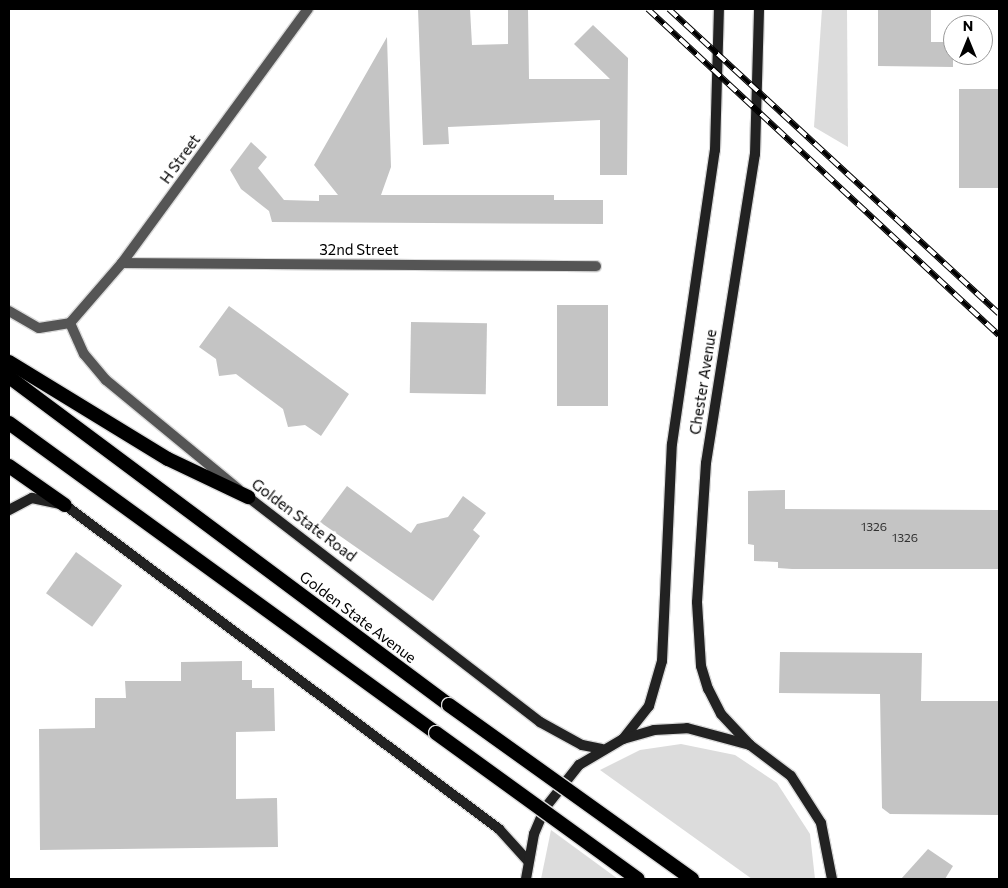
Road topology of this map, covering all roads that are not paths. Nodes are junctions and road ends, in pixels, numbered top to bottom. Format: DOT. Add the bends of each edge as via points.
graph roads {
  1 [pos="308,9"];
  2 [pos="720,9"];
  3 [pos="759,9"];
  4 [pos="122,263"];
  5 [pos="596,266"];
  6 [pos="9,311"];
  7 [pos="70,323"];
  8 [pos="9,362"];
  9 [pos="9,377"];
  10 [pos="9,423"];
  11 [pos="9,466"];
  12 [pos="248,497"];
  13 [pos="65,505"];
  14 [pos="9,510"];
  15 [pos="623,739"];
  16 [pos="750,745"];
  17 [pos="602,749"];
  18 [pos="528,861"];
  19 [pos="526,879"];
  20 [pos="638,879"];
  21 [pos="692,879"];
  22 [pos="832,879"];
  1 -- 4 [label="street, H Street"];
  2 -- 15 [label="main road, Chester Avenue" via="716,150 670,471 662,661 649,706"];
  3 -- 16 [label="main road, Chester Avenue" via="755,154 706,463 697,602 701,666 708,689 721,714"];
  4 -- 5 [label="street, 32nd Street"];
  4 -- 7 [label="street, H Street"];
  6 -- 7 [label="street" via="39,328"];
  7 -- 12 [label="street, Golden State Road" via="84,354 106,380"];
  8 -- 12 [label="highway" via="168,459"];
  9 -- 21 [label="highway, Golden State Avenue, bridge" via="449,705"];
  10 -- 20 [label="highway, bridge"];
  11 -- 13 [label="highway"];
  12 -- 17 [label="main road, Golden State Road" via="540,722 582,745"];
  13 -- 14 [label="main road" via="32,498"];
  13 -- 18 [label="main road" via="499,829"];
  15 -- 16 [label="main road" via="654,730 687,728"];
  15 -- 17 [label="main road"];
  16 -- 22 [label="main road" via="772,759 807,796 828,844"];
  17 -- 18 [label="main road" via="560,785 534,834"];
  18 -- 19 [label="main road"];
}
